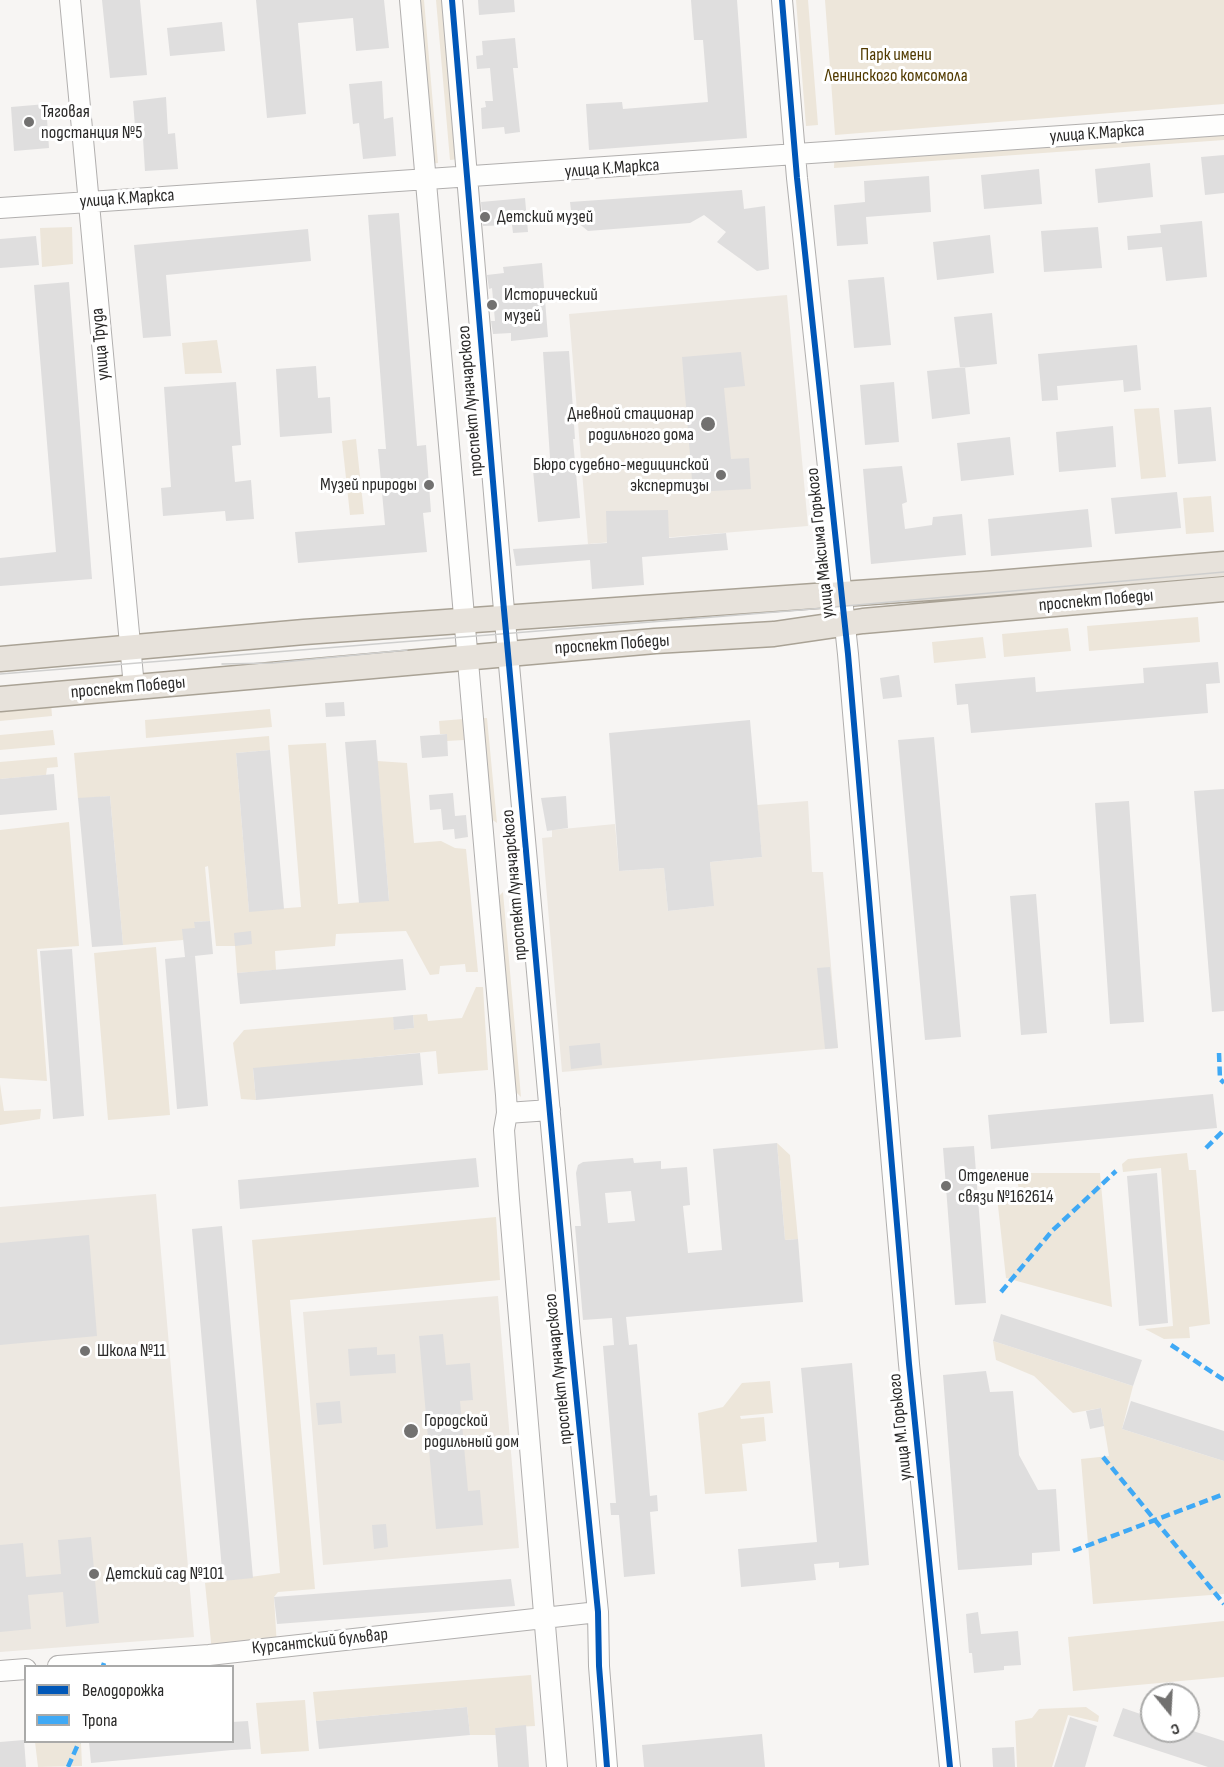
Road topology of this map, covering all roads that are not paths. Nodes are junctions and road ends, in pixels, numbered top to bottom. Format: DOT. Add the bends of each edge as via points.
graph roads {
  1 [pos="70,0"];
  2 [pos="410,0"];
  3 [pos="452,0"];
  4 [pos="782,0"];
  5 [pos="1224,125"];
  6 [pos="796,156"];
  7 [pos="467,177"];
  8 [pos="425,179"];
  9 [pos="87,202"];
  10 [pos="0,208"];
  11 [pos="1224,564"];
  12 [pos="1224,589"];
  13 [pos="841,594"];
  14 [pos="505,619"];
  15 [pos="464,622"];
  16 [pos="845,624"];
  17 [pos="130,646"];
  18 [pos="508,654"];
  19 [pos="467,658"];
  20 [pos="0,659"];
  21 [pos="134,687"];
  22 [pos="0,699"];
  23 [pos="887,1083"];
  24 [pos="550,1110"];
  25 [pos="507,1113"];
  26 [pos="598,1612"];
  27 [pos="546,1617"];
  28 [pos="71,1665"];
  29 [pos="24,1669"];
  30 [pos="0,1671"];
  31 [pos="557,1767"];
  32 [pos="608,1767"];
  33 [pos="950,1767"];
  1 -- 9 [label="street, улица Труда"];
  2 -- 8 [label="street, проспект Луначарского"];
  3 -- 7 [label="street, проспект Луначарского"];
  4 -- 6 [label="street, улица Максима Горького"];
  5 -- 6 [label="street, улица К.Маркса"];
  6 -- 7 [label="street, улица К.Маркса"];
  6 -- 13 [label="street, улица Максима Горького"];
  7 -- 8 [label="street, улица К.Маркса"];
  7 -- 14 [label="street, проспект Луначарского"];
  8 -- 9 [label="street, улица К.Маркса"];
  8 -- 15 [label="street, проспект Луначарского"];
  9 -- 10 [label="street, улица К.Маркса"];
  9 -- 17 [label="street, улица Труда"];
  11 -- 13 [label="main road, проспект Победы"];
  12 -- 16 [label="main road, проспект Победы"];
  13 -- 14 [label="main road, проспект Победы"];
  13 -- 16 [label="street, улица Максима Горького"];
  14 -- 15 [label="main road, проспект Победы"];
  14 -- 18 [label="street, проспект Луначарского"];
  15 -- 17 [label="main road, проспект Победы"];
  15 -- 19 [label="street, проспект Луначарского"];
  16 -- 18 [label="main road, проспект Победы" via="774,634"];
  16 -- 23 [label="street, улица Максима Горького"];
  17 -- 20 [label="main road, проспект Победы"];
  17 -- 21 [label="street, улица Труда"];
  18 -- 19 [label="main road, проспект Победы"];
  18 -- 24 [label="street, проспект Луначарского"];
  19 -- 21 [label="main road, проспект Победы"];
  19 -- 25 [label="street, проспект Луначарского"];
  21 -- 22 [label="main road, проспект Победы"];
  23 -- 33 [label="street, улица М.Горького" via="909,1364"];
  24 -- 25 [label="street"];
  24 -- 26 [label="street, проспект Луначарского"];
  25 -- 27 [label="street, проспект Луначарского" via="504,1130 508,1188"];
  26 -- 27 [label="street, Курсантский бульвар"];
  26 -- 32 [label="street, проспект Луначарского"];
  27 -- 28 [label="street, Курсантский бульвар" via="210,1654"];
  27 -- 31 [label="street, проспект Луначарского"];
  29 -- 30 [label="street"];
}
